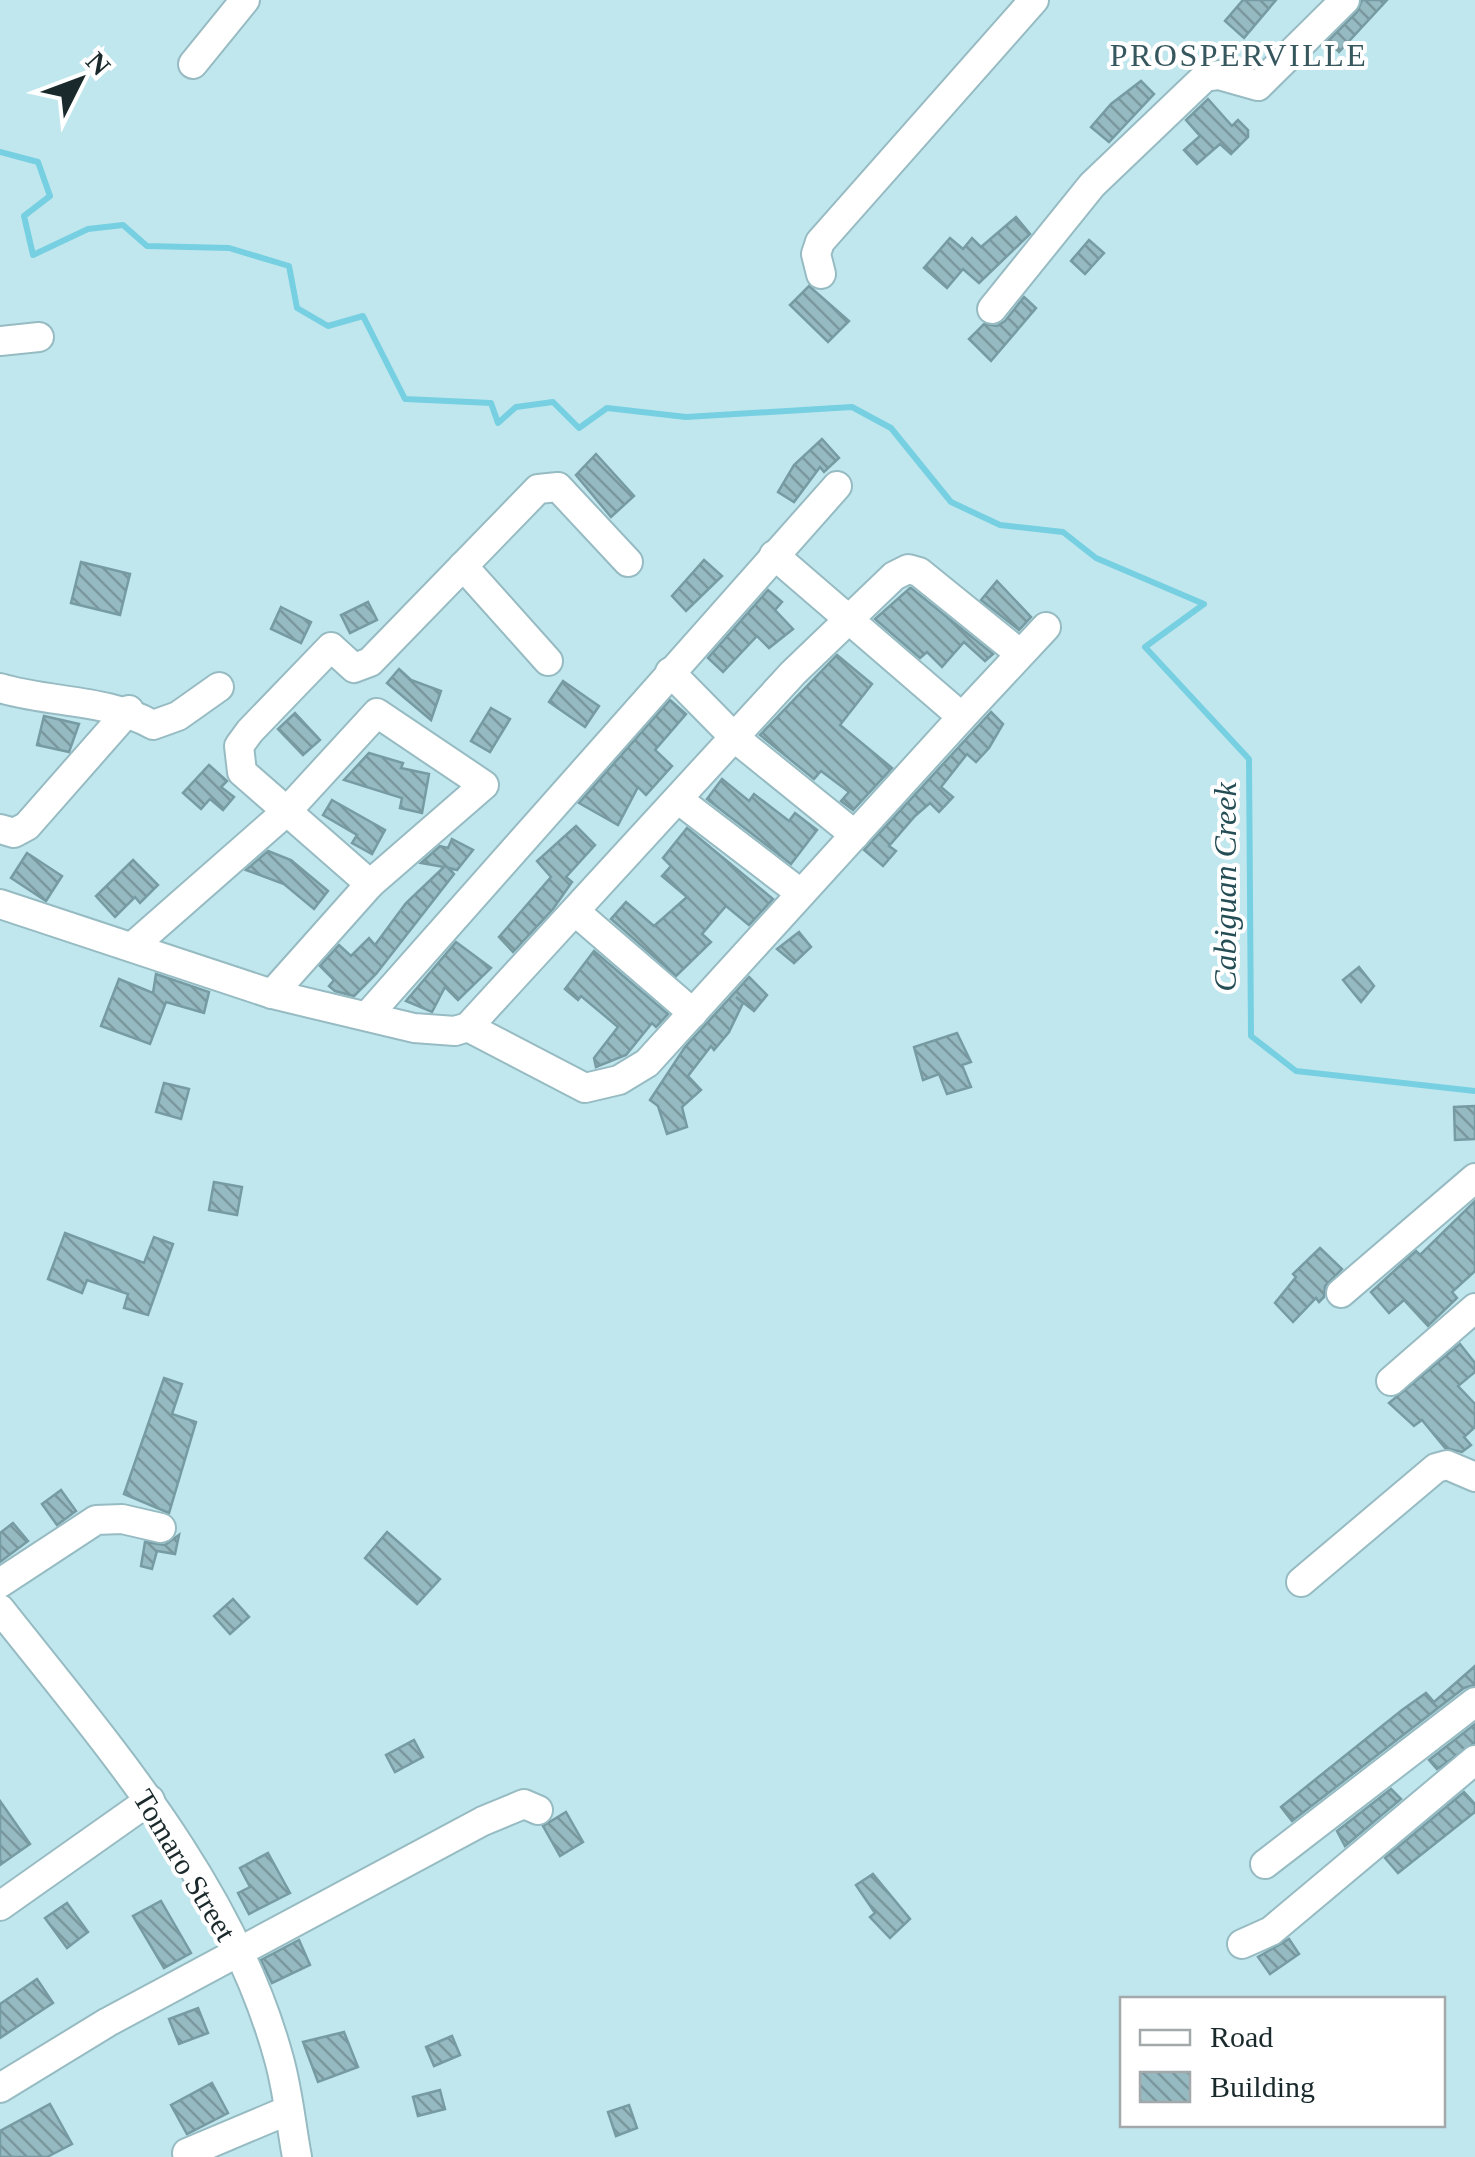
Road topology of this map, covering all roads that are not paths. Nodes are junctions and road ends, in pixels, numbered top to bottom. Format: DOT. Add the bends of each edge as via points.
graph roads {
  1 [pos="246,0"];
  2 [pos="1034,0"];
  3 [pos="1345,0"];
  4 [pos="193,64"];
  5 [pos="820,274"];
  6 [pos="992,308"];
  7 [pos="40,337"];
  8 [pos="0,341"];
  9 [pos="837,486"];
  10 [pos="774,555"];
  11 [pos="628,562"];
  12 [pos="463,566"];
  13 [pos="848,621"];
  14 [pos="1046,627"];
  15 [pos="1018,652"];
  16 [pos="548,661"];
  17 [pos="670,672"];
  18 [pos="0,688"];
  19 [pos="219,688"];
  20 [pos="129,710"];
  21 [pos="962,717"];
  22 [pos="735,738"];
  23 [pos="679,800"];
  24 [pos="287,811"];
  25 [pos="0,829"];
  26 [pos="854,835"];
  27 [pos="370,884"];
  28 [pos="799,892"];
  29 [pos="0,904"];
  30 [pos="577,913"];
  31 [pos="132,947"];
  32 [pos="272,994"];
  33 [pos="694,1013"];
  34 [pos="369,1014"];
  35 [pos="468,1026"];
  36 [pos="1475,1178"];
  37 [pos="1340,1293"];
  38 [pos="1475,1308"];
  39 [pos="1391,1381"];
  40 [pos="1475,1477"];
  41 [pos="161,1528"];
  42 [pos="1301,1582"];
  43 [pos="0,1583"];
  44 [pos="0,1609"];
  45 [pos="1475,1702"];
  46 [pos="1475,1760"];
  47 [pos="150,1800"];
  48 [pos="538,1810"];
  49 [pos="1266,1864"];
  50 [pos="0,1906"];
  51 [pos="1242,1944"];
  52 [pos="236,1952"];
  53 [pos="0,2088"];
  54 [pos="288,2110"];
  55 [pos="186,2153"];
  56 [pos="297,2157"];
  1 -- 4 [label="street"];
  2 -- 5 [label="street" via="828,231 816,254"];
  3 -- 6 [label="street" via="1258,86 1205,77 1092,185"];
  7 -- 8 [label="street"];
  9 -- 10 [label="street"];
  10 -- 13 [label="street"];
  10 -- 17 [label="street"];
  11 -- 12 [label="street" via="558,487 538,488"];
  12 -- 16 [label="street"];
  12 -- 24 [label="street" via="370,662 354,668 331,647 239,746 242,772"];
  13 -- 15 [label="street" via="894,576 912,570"];
  13 -- 21 [label="street"];
  13 -- 22 [label="street"];
  14 -- 15 [label="street"];
  15 -- 21 [label="street"];
  17 -- 22 [label="street"];
  17 -- 34 [label="street"];
  18 -- 20 [label="street"];
  19 -- 20 [label="street" via="166,722 153,725"];
  20 -- 25 [label="street" via="27,826 14,834"];
  21 -- 26 [label="street"];
  22 -- 23 [label="street"];
  22 -- 26 [label="street"];
  23 -- 28 [label="street"];
  23 -- 30 [label="street"];
  24 -- 27 [label="street"];
  24 -- 27 [label="street" via="378,713 484,785"];
  24 -- 31 [label="street"];
  26 -- 28 [label="street"];
  27 -- 32 [label="street"];
  28 -- 33 [label="street"];
  29 -- 31 [label="street"];
  30 -- 33 [label="street"];
  30 -- 35 [label="street"];
  31 -- 32 [label="street"];
  32 -- 34 [label="street"];
  33 -- 35 [label="street" via="647,1062 619,1080 586,1088"];
  34 -- 35 [label="street" via="438,1031"];
  36 -- 37 [label="street"];
  38 -- 39 [label="street"];
  40 -- 42 [label="street" via="1446,1464 1436,1468"];
  41 -- 43 [label="street" via="96,1520"];
  44 -- 47 [label="street, Tomaro Street"];
  45 -- 49 [label="street"];
  46 -- 51 [label="street" via="1271,1931"];
  47 -- 50 [label="street"];
  47 -- 52 [label="street, Tomaro Street" via="200,1878"];
  48 -- 52 [label="street" via="524,1804 507,1808"];
  52 -- 53 [label="street"];
  52 -- 54 [label="street, Tomaro Street" via="280,2061"];
  54 -- 55 [label="street"];
  54 -- 56 [label="street, Tomaro Street"];
}
